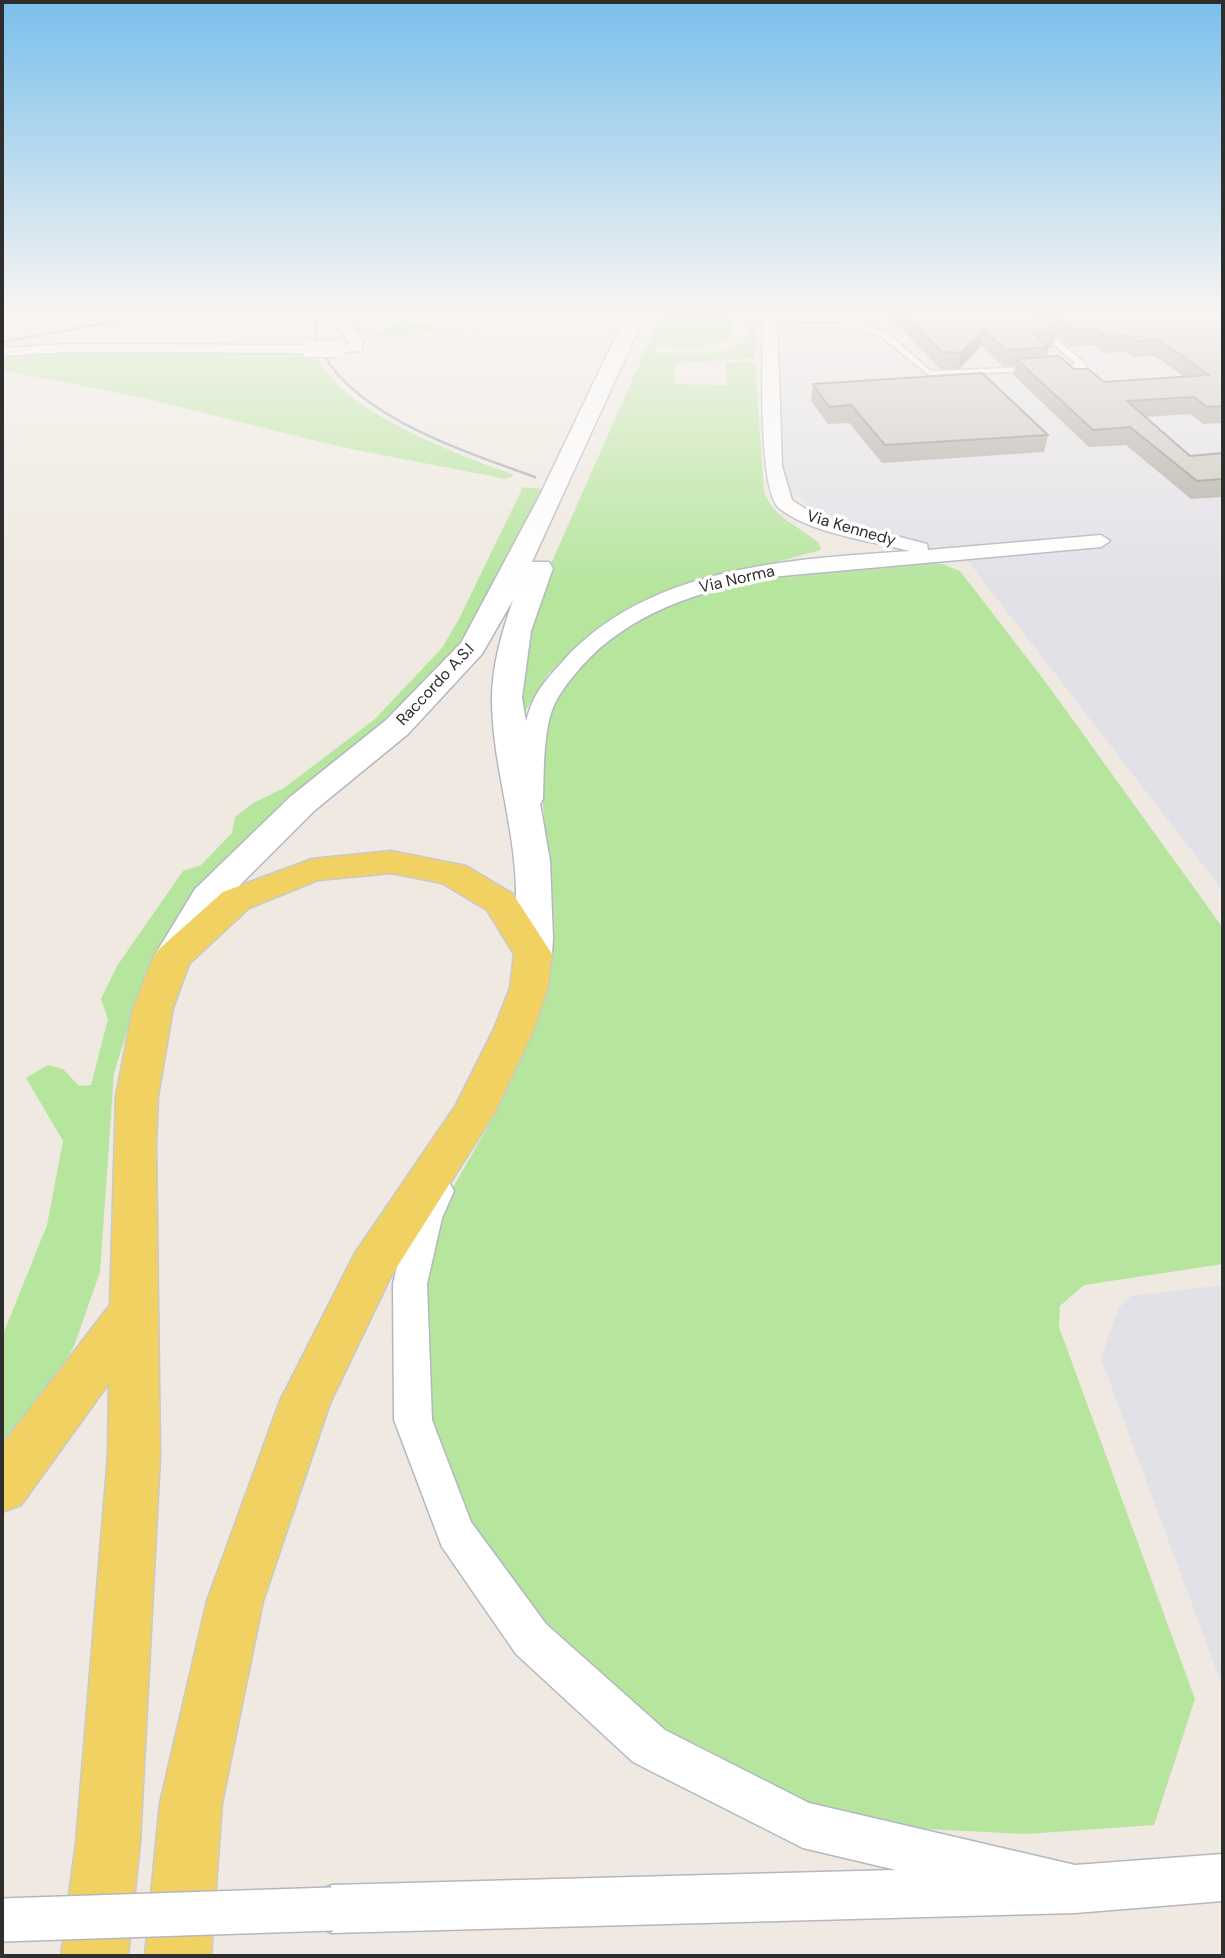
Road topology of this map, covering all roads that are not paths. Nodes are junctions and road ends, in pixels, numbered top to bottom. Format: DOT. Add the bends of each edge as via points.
graph roads {
  1 [pos="594,404"];
  2 [pos="615,404"];
  3 [pos="772,404"];
  4 [pos="809,519"];
  5 [pos="1101,541"];
  6 [pos="943,554"];
  7 [pos="828,563"];
  8 [pos="529,829"];
  9 [pos="533,954"];
  10 [pos="172,958"];
  11 [pos="474,1112"];
  12 [pos="134,1310"];
  13 [pos="2,1488"];
  14 [pos="1223,1878"];
  15 [pos="1075,1889"];
  16 [pos="2,1920"];
  17 [pos="94,1956"];
  18 [pos="178,1956"];
  1 -- 10 [label="street, Raccordo A.S.I" via="472,648 397,727 302,804 208,897"];
  2 -- 8 [label="street" via="524,604 513,648 507,696 510,735"];
  3 -- 4 [label="street, Via Kennedy" via="773,466 784,503"];
  4 -- 6 [label="street, Via Kennedy"];
  4 -- 7 [label="street" via="840,535 849,547"];
  5 -- 6 [label="street, Via Norma"];
  6 -- 7 [label="street, Via Norma"];
  7 -- 8 [label="street, Via Norma" via="743,575 688,591 638,613 584,649 552,688 534,729"];
  8 -- 9 [label="street" via="536,904"];
  9 -- 10 [label="main road" via="500,902 453,874 391,862 312,870 236,900"];
  9 -- 11 [label="main road" via="522,1009"];
  10 -- 12 [label="main road" via="153,1008 137,1096"];
  11 -- 15 [label="street" via="425,1218 410,1284 413,1420 456,1534 531,1639 649,1746 803,1825"];
  11 -- 18 [label="main road" via="372,1267 305,1401 235,1601 191,1803"];
  12 -- 13 [label="main road"];
  12 -- 17 [label="main road" via="134,1455 108,1843"];
  14 -- 15 [label="street"];
  15 -- 16 [label="street, bridge"];
}
